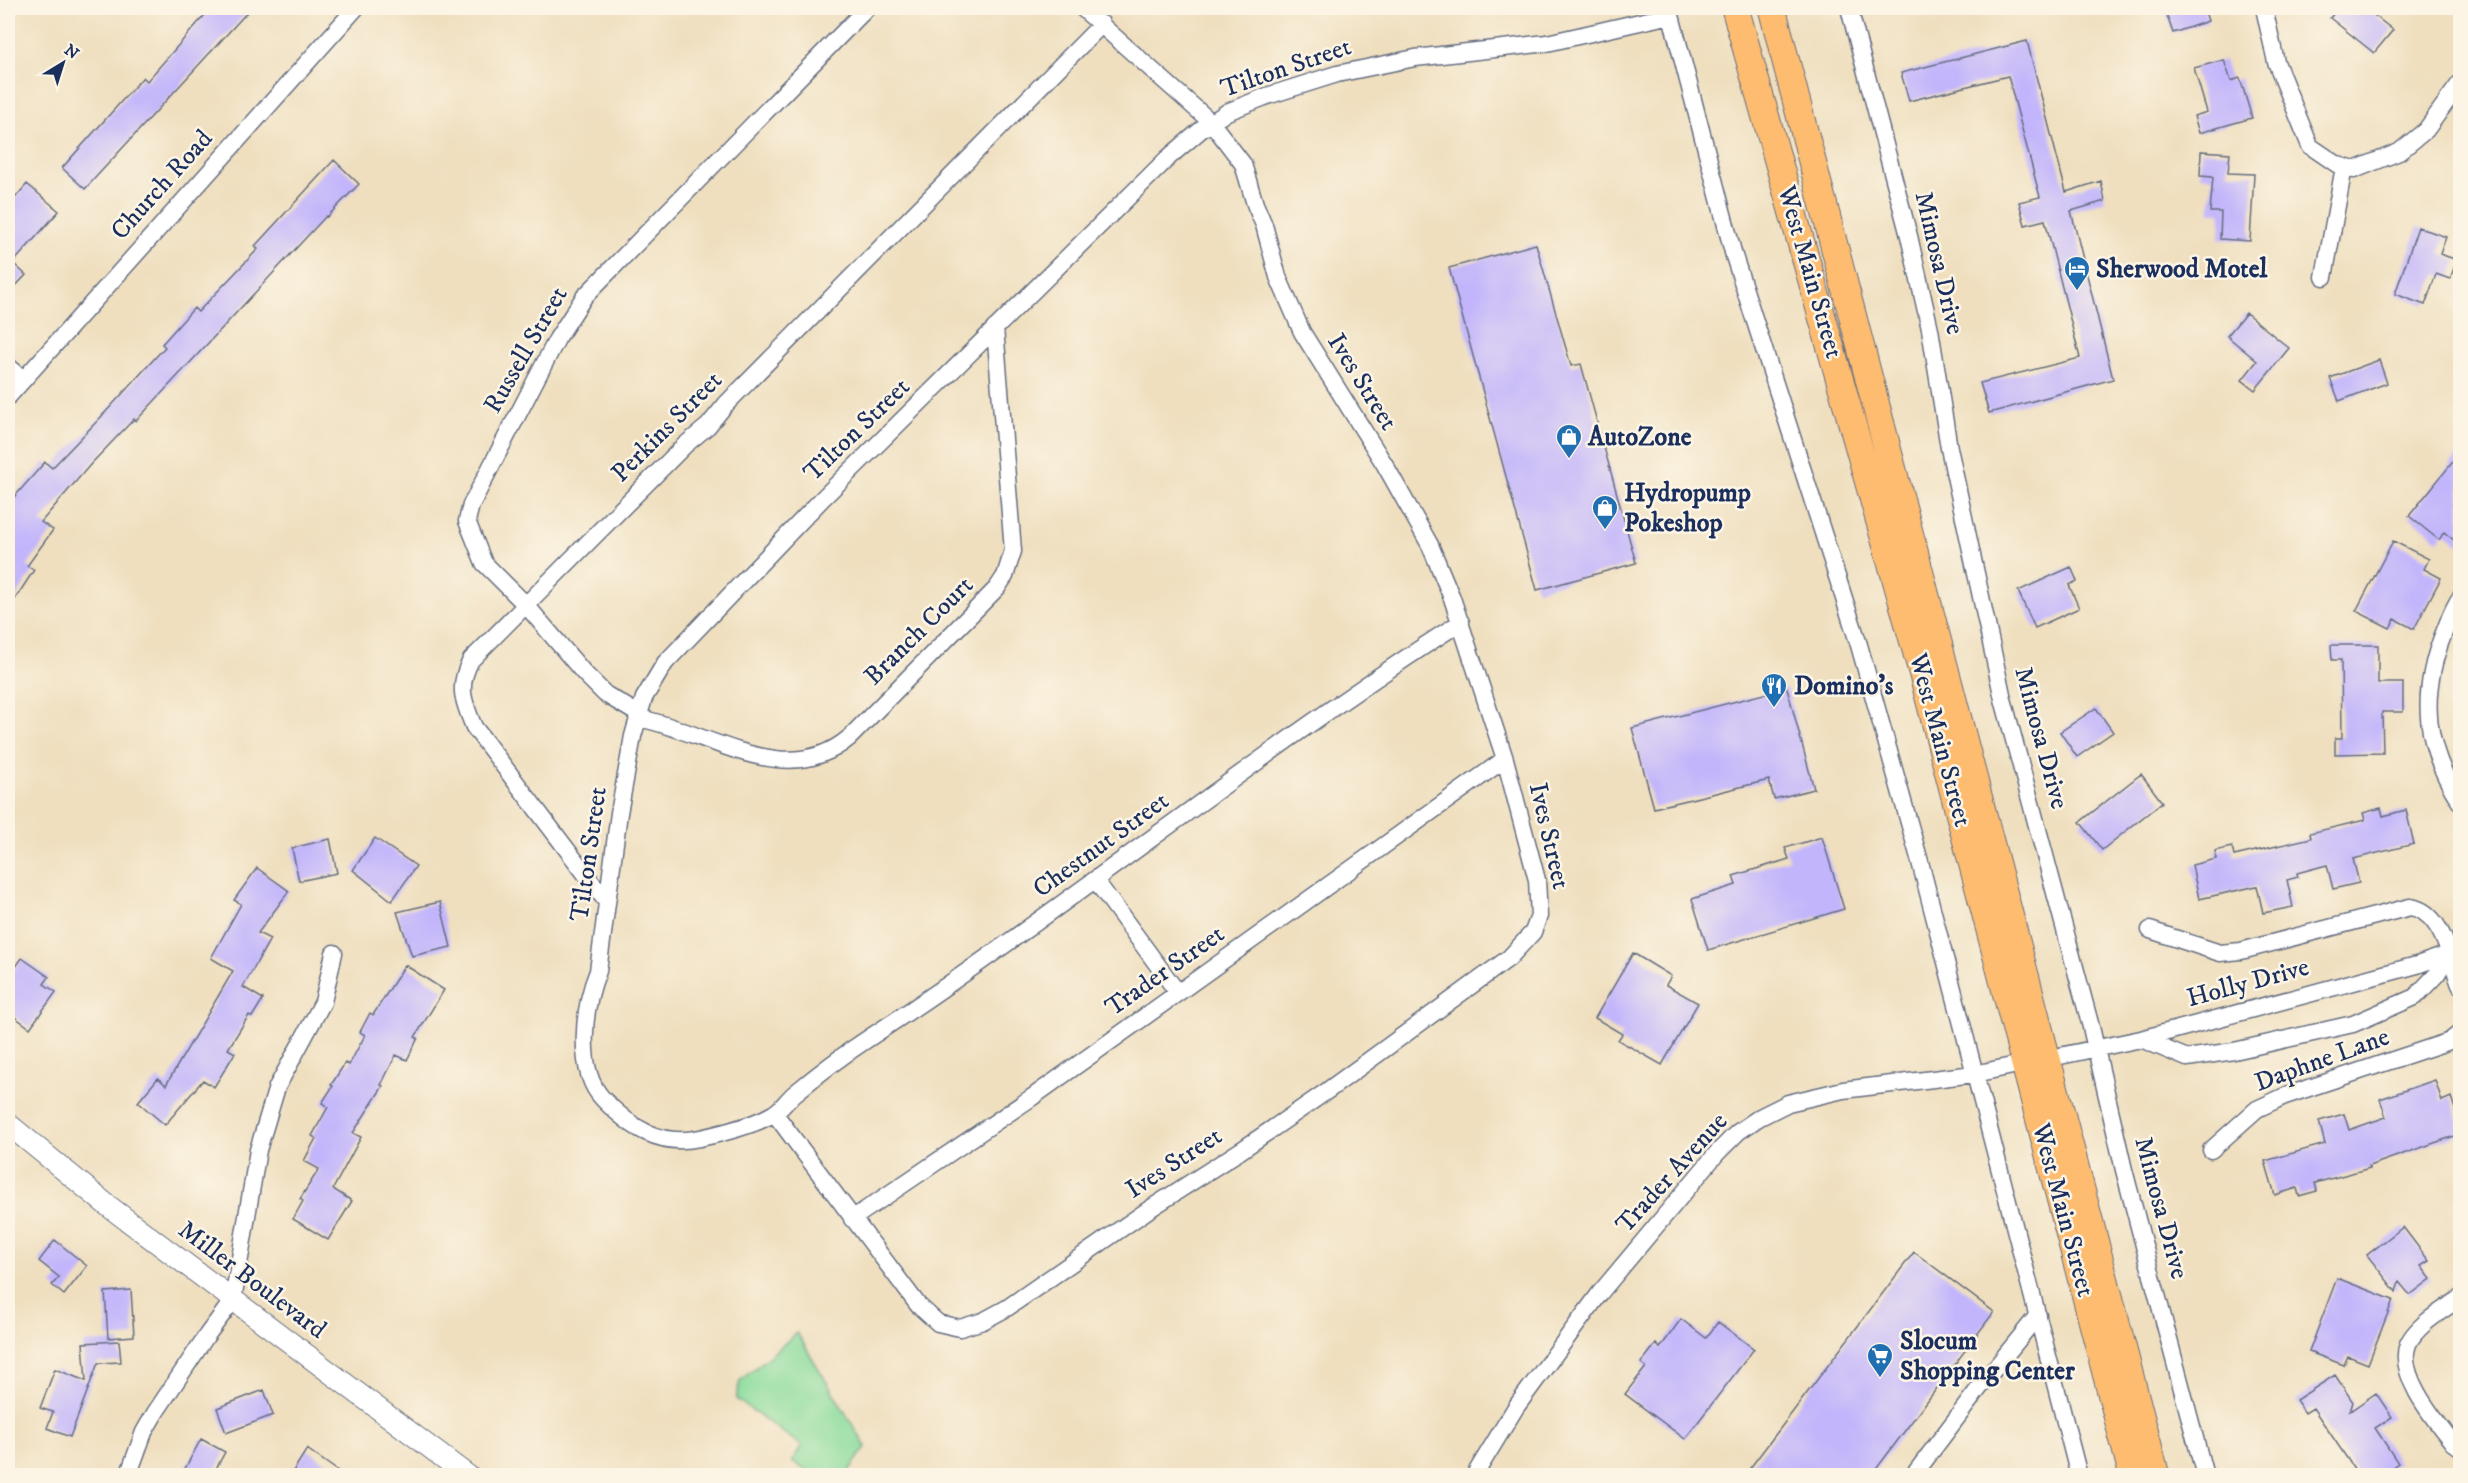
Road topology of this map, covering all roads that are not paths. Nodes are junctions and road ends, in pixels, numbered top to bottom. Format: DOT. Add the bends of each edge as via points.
graph roads {
  1 [pos="356,8"];
  2 [pos="867,8"];
  3 [pos="1082,8"];
  4 [pos="1735,8"];
  5 [pos="1772,8"];
  6 [pos="1849,8"];
  7 [pos="2264,8"];
  8 [pos="1670,11"];
  9 [pos="1102,24"];
  10 [pos="2460,83"];
  11 [pos="1211,122"];
  12 [pos="2344,167"];
  13 [pos="2324,277"];
  14 [pos="995,328"];
  15 [pos="8,366"];
  16 [pos="23,379"];
  17 [pos="8,398"];
  18 [pos="2460,598"];
  19 [pos="526,605"];
  20 [pos="1461,622"];
  21 [pos="638,718"];
  22 [pos="1504,759"];
  23 [pos="2460,802"];
  24 [pos="1096,880"];
  25 [pos="606,901"];
  26 [pos="2150,930"];
  27 [pos="2455,952"];
  28 [pos="334,953"];
  29 [pos="2460,984"];
  30 [pos="1178,993"];
  31 [pos="2460,1033"];
  32 [pos="2141,1039"];
  33 [pos="2096,1049"];
  34 [pos="2035,1061"];
  35 [pos="1974,1074"];
  36 [pos="775,1113"];
  37 [pos="8,1124"];
  38 [pos="2211,1150"];
  39 [pos="852,1219"];
  40 [pos="2460,1298"];
  41 [pos="233,1300"];
  42 [pos="2038,1315"];
  43 [pos="2460,1447"];
  44 [pos="128,1476"];
  45 [pos="468,1476"];
  46 [pos="1474,1476"];
  47 [pos="1913,1476"];
  48 [pos="2079,1476"];
  49 [pos="2133,1476"];
  50 [pos="2156,1476"];
  51 [pos="2205,1476"];
  1 -- 16 [label="street, Church Road"];
  2 -- 19 [label="street, Russell Street" via="618,260 584,297 557,339 471,505 467,521 484,563"];
  3 -- 9 [label="street"];
  4 -- 34 [label="main road, West Main Street"];
  5 -- 34 [label="main road, West Main Street"];
  6 -- 33 [label="street, Mimosa Drive" via="1927,318 1953,470 2003,699"];
  7 -- 12 [label="street" via="2276,62 2310,147"];
  8 -- 11 [label="street, Tilton Street" via="1547,43 1362,67 1267,96"];
  8 -- 35 [label="street" via="1734,256 1859,645"];
  9 -- 11 [label="street, Ives Street"];
  9 -- 19 [label="street, Perkins Street" via="708,426"];
  10 -- 12 [label="street" via="2426,130 2406,147 2354,170"];
  11 -- 14 [label="street, Tilton Street" via="1168,157"];
  11 -- 20 [label="street, Ives Street" via="1243,164 1278,278 1302,332 1416,519"];
  12 -- 13 [label="street"];
  14 -- 21 [label="street, Tilton Street" via="822,499 665,663 644,698"];
  14 -- 21 [label="street, Branch Court" via="1013,551 1005,576 985,601 849,738 822,757 790,762"];
  15 -- 16 [label="street"];
  16 -- 17 [label="street, Church Road"];
  18 -- 23 [label="street" via="2438,650 2428,691 2430,731 2442,773"];
  19 -- 21 [label="street, Russell Street" via="591,680 635,711"];
  19 -- 25 [label="street, Perkins Street" via="471,660 461,687 463,701 482,739"];
  20 -- 22 [label="street, Ives Street"];
  20 -- 24 [label="street, Chestnut Street" via="1393,665"];
  21 -- 25 [label="street, Tilton Street"];
  22 -- 30 [label="street, Trader Street"];
  22 -- 39 [label="street, Ives Street" via="1537,880 1539,916 1533,932 1509,958 1327,1091 1007,1308 971,1326 949,1327 928,1316"];
  24 -- 30 [label="street"];
  24 -- 36 [label="street, Chestnut Street" via="840,1057"];
  25 -- 36 [label="street, Tilton Street" via="585,1043 584,1058 593,1089 631,1126 675,1141 699,1138"];
  26 -- 27 [label="street" via="2220,953 2410,907 2422,909 2433,918"];
  27 -- 29 [label="street"];
  27 -- 32 [label="street, Holly Drive"];
  27 -- 32 [label="street" via="2415,997 2354,1024 2235,1052 2187,1058"];
  28 -- 41 [label="street" via="323,1002 277,1087 261,1139"];
  30 -- 39 [label="street, Trader Street"];
  31 -- 38 [label="street, Daphne Lane" via="2450,1041 2256,1109"];
  32 -- 33 [label="street, Holly Drive"];
  33 -- 34 [label="street, Holly Drive"];
  33 -- 51 [label="street, Mimosa Drive"];
  34 -- 35 [label="street, Trader Avenue"];
  34 -- 49 [label="main road, West Main Street"];
  34 -- 50 [label="main road, West Main Street"];
  35 -- 42 [label="street"];
  35 -- 46 [label="street, Trader Avenue" via="1832,1092 1788,1103 1738,1132 1600,1293 1516,1407"];
  36 -- 39 [label="street, Ives Street"];
  37 -- 41 [label="street, Miller Boulevard"];
  40 -- 43 [label="street" via="2421,1327 2408,1345 2408,1366 2416,1396"];
  41 -- 44 [label="street" via="155,1413"];
  41 -- 45 [label="street, Miller Boulevard"];
  42 -- 47 [label="street"];
  42 -- 48 [label="street"];
}
